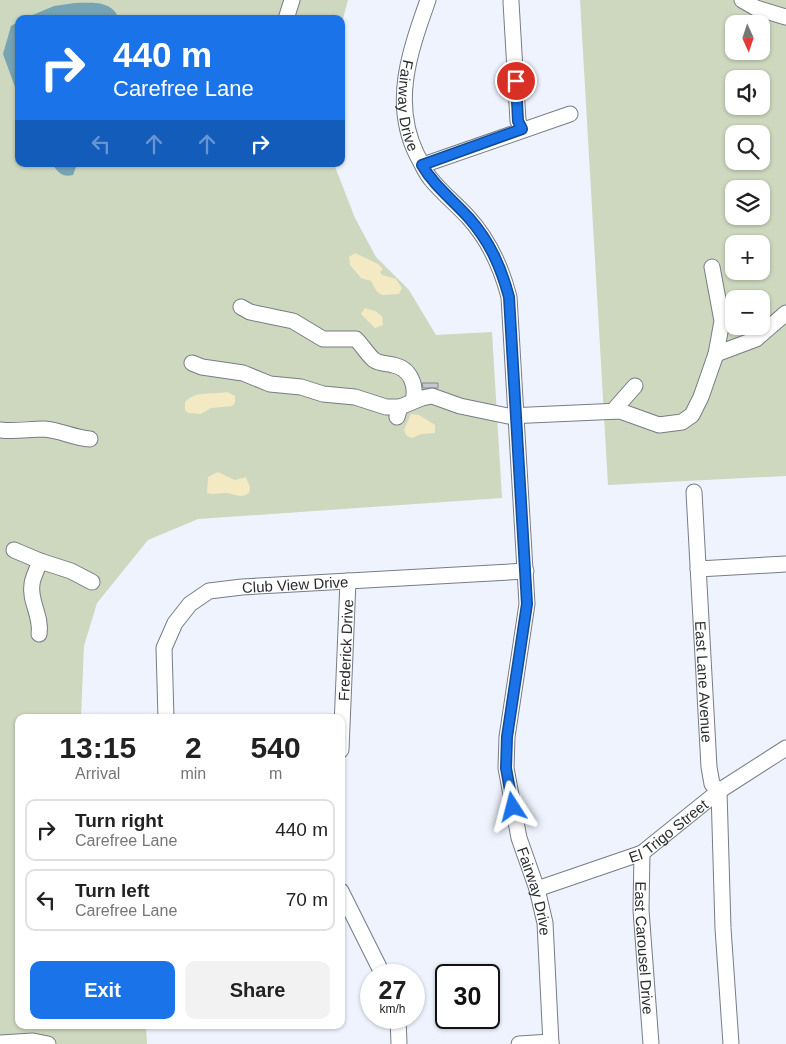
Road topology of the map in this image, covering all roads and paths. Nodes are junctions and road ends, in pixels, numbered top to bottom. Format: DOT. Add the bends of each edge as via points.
graph roads {
  1 [pos="292,0"];
  2 [pos="428,0"];
  3 [pos="742,0"];
  4 [pos="511,2"];
  5 [pos="287,15"];
  6 [pos="786,17"];
  7 [pos="570,114"];
  8 [pos="522,129"];
  9 [pos="422,165"];
  10 [pos="712,267"];
  11 [pos="241,307"];
  12 [pos="786,313"];
  13 [pos="716,354"];
  14 [pos="192,363"];
  15 [pos="635,386"];
  16 [pos="403,408"];
  17 [pos="613,411"];
  18 [pos="516,415"];
  19 [pos="0,430"];
  20 [pos="90,439"];
  21 [pos="694,492"];
  22 [pos="14,550"];
  23 [pos="40,561"];
  24 [pos="786,564"];
  25 [pos="698,569"];
  26 [pos="526,571"];
  27 [pos="348,581"];
  28 [pos="92,582"];
  29 [pos="39,634"];
  30 [pos="166,714"];
  31 [pos="342,714"];
  32 [pos="786,748"];
  33 [pos="719,791"];
  34 [pos="642,853"];
  35 [pos="537,889"];
  36 [pos="345,898"];
  37 [pos="378,964"];
  38 [pos="398,1029"];
  39 [pos="0,1042"];
  40 [pos="551,1043"];
  41 [pos="48,1044"];
  42 [pos="399,1044"];
  43 [pos="519,1044"];
  44 [pos="651,1044"];
  45 [pos="731,1044"];
  1 -- 5 [label="street"];
  2 -- 9 [label="street, Fairway Drive" via="406,71 404,94 405,119"];
  3 -- 6 [label="street"];
  4 -- 8 [label="street" via="518,121"];
  7 -- 8 [label="street"];
  8 -- 9 [label="street"];
  9 -- 18 [label="street, Fairway Drive" via="487,240 502,270 509,297"];
  10 -- 13 [label="street" via="725,315"];
  11 -- 16 [label="street" via="250,312 293,320 323,339 356,335 374,360 402,367 408,374 415,386"];
  12 -- 13 [label="street" via="756,339"];
  13 -- 17 [label="street" via="701,397 692,415 682,422 659,425 620,410"];
  14 -- 16 [label="street" via="243,373 270,384"];
  15 -- 17 [label="street"];
  16 -- 18 [label="street" via="432,396 484,413"];
  17 -- 18 [label="street"];
  18 -- 26 [label="street, Fairway Drive"];
  19 -- 20 [label="street" via="43,429"];
  21 -- 25 [label="street, East Lane Avenue"];
  22 -- 23 [label="street"];
  23 -- 28 [label="street"];
  23 -- 29 [label="street" via="32,582 39,614"];
  24 -- 25 [label="street"];
  25 -- 33 [label="street, East Lane Avenue" via="709,767 712,784"];
  26 -- 27 [label="street, Club View Drive"];
  26 -- 35 [label="street, Fairway Drive" via="527,604 507,737 506,768 519,838"];
  27 -- 30 [label="street, Club View Drive" via="209,592 190,604 175,622 164,648"];
  27 -- 31 [label="street, Frederick Drive"];
  32 -- 33 [label="street, El Trigo Street"];
  33 -- 34 [label="street, El Trigo Street"];
  33 -- 45 [label="street"];
  34 -- 35 [label="street, El Trigo Street"];
  34 -- 44 [label="street, East Carousel Drive" via="641,910"];
  35 -- 40 [label="street, Fairway Drive" via="545,923"];
  36 -- 37 [label="street"];
  38 -- 42 [label="street"];
  39 -- 41 [label="street"];
  40 -- 43 [label="street"];
}
